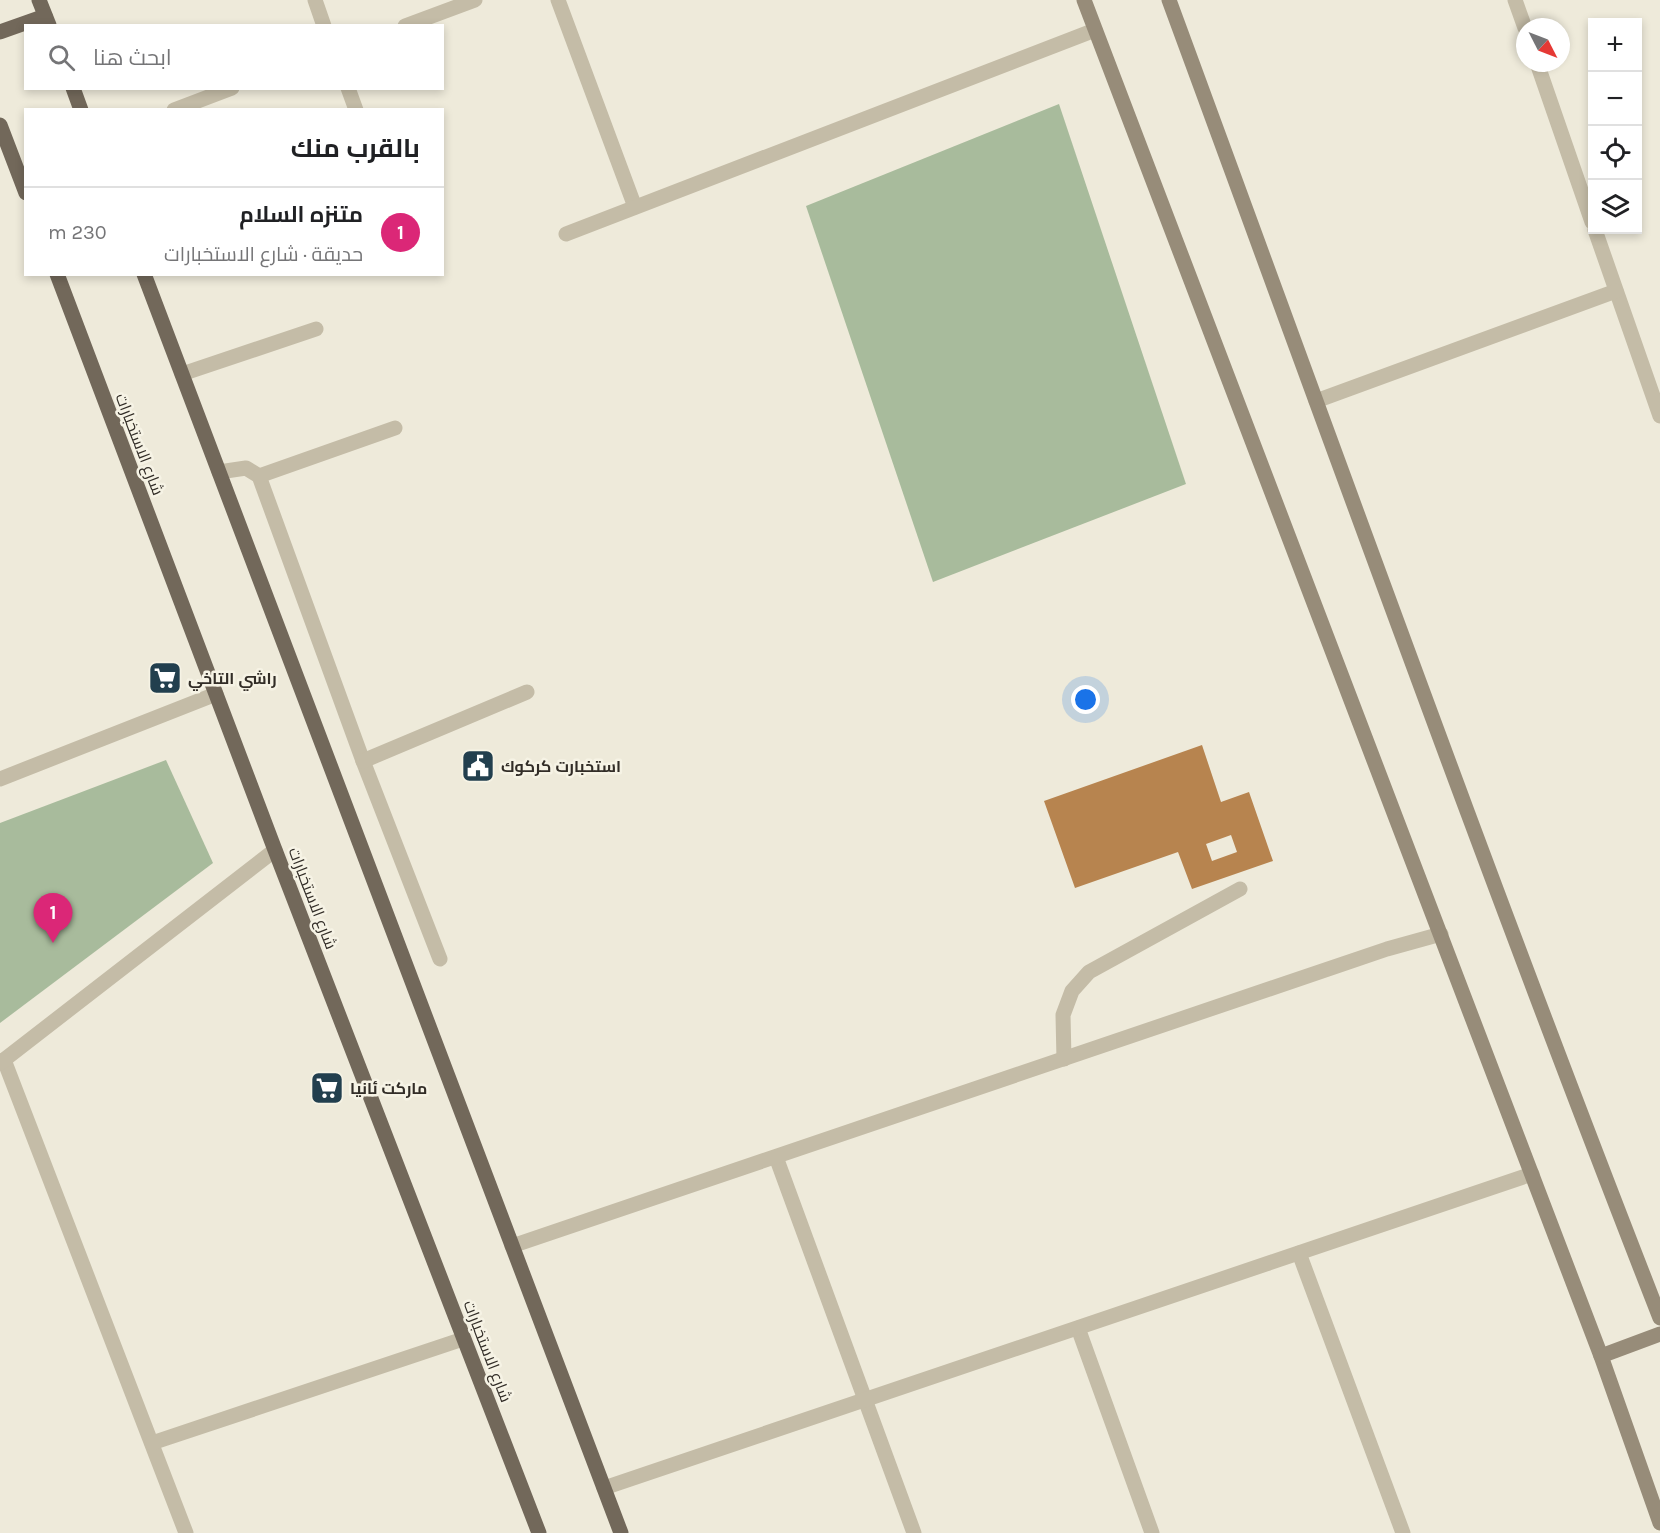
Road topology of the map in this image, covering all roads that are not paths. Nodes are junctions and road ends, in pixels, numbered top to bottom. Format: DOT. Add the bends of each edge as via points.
graph roads {
  1 [pos="39,0"];
  2 [pos="315,0"];
  3 [pos="475,0"];
  4 [pos="558,0"];
  5 [pos="1084,0"];
  6 [pos="1168,0"];
  7 [pos="1515,0"];
  8 [pos="1521,18"];
  9 [pos="47,21"];
  10 [pos="323,24"];
  11 [pos="410,24"];
  12 [pos="24,26"];
  13 [pos="1095,30"];
  14 [pos="0,32"];
  15 [pos="1540,72"];
  16 [pos="74,90"];
  17 [pos="227,90"];
  18 [pos="349,90"];
  19 [pos="80,108"];
  20 [pos="179,108"];
  21 [pos="355,108"];
  22 [pos="0,125"];
  23 [pos="24,188"];
  24 [pos="635,207"];
  25 [pos="1588,208"];
  26 [pos="566,234"];
  27 [pos="1596,234"];
  28 [pos="58,276"];
  29 [pos="145,276"];
  30 [pos="1617,291"];
  31 [pos="316,329"];
  32 [pos="182,374"];
  33 [pos="1316,401"];
  34 [pos="1660,416"];
  35 [pos="395,428"];
  36 [pos="219,472"];
  37 [pos="259,476"];
  38 [pos="526,692"];
  39 [pos="216,694"];
  40 [pos="363,761"];
  41 [pos="0,779"];
  42 [pos="275,850"];
  43 [pos="1240,889"];
  44 [pos="1440,934"];
  45 [pos="440,959"];
  46 [pos="1064,1059"];
  47 [pos="2,1061"];
  48 [pos="776,1157"];
  49 [pos="1532,1174"];
  50 [pos="512,1246"];
  51 [pos="1299,1253"];
  52 [pos="1660,1318"];
  53 [pos="1077,1328"];
  54 [pos="1660,1334"];
  55 [pos="464,1339"];
  56 [pos="1601,1356"];
  57 [pos="865,1400"];
  58 [pos="152,1443"];
  59 [pos="604,1488"];
  60 [pos="1660,1523"];
  61 [pos="186,1533"];
  62 [pos="539,1533"];
  63 [pos="621,1533"];
  64 [pos="914,1533"];
  65 [pos="1152,1533"];
  66 [pos="1403,1533"];
  1 -- 9 [label="main road"];
  2 -- 10 [label="street"];
  3 -- 11 [label="street"];
  4 -- 24 [label="street"];
  5 -- 13 [label="street"];
  6 -- 33 [label="street"];
  7 -- 8 [label="street"];
  12 -- 14 [label="main road"];
  13 -- 24 [label="street"];
  13 -- 44 [label="street"];
  15 -- 25 [label="street"];
  16 -- 19 [label="main road"];
  17 -- 20 [label="street"];
  18 -- 21 [label="street"];
  22 -- 23 [label="main road"];
  24 -- 26 [label="street"];
  27 -- 30 [label="street"];
  28 -- 39 [label="main road, شارع الاستخبارات"];
  29 -- 32 [label="main road"];
  30 -- 33 [label="street"];
  30 -- 34 [label="street"];
  31 -- 32 [label="street"];
  32 -- 36 [label="main road"];
  33 -- 52 [label="street" via="1513,935"];
  35 -- 37 [label="street"];
  36 -- 37 [label="street" via="246,468"];
  36 -- 50 [label="main road"];
  37 -- 40 [label="street"];
  38 -- 40 [label="street"];
  39 -- 41 [label="street"];
  39 -- 42 [label="main road, شارع الاستخبارات"];
  40 -- 45 [label="street"];
  42 -- 47 [label="street"];
  42 -- 55 [label="main road, شارع الاستخبارات"];
  43 -- 46 [label="street" via="1089,972 1072,991 1063,1015"];
  44 -- 46 [label="street"];
  44 -- 49 [label="street"];
  46 -- 48 [label="street"];
  47 -- 58 [label="street"];
  48 -- 50 [label="street"];
  48 -- 57 [label="street"];
  49 -- 51 [label="street"];
  49 -- 56 [label="street"];
  50 -- 59 [label="main road"];
  51 -- 53 [label="street"];
  51 -- 66 [label="street"];
  53 -- 57 [label="street"];
  53 -- 65 [label="street"];
  54 -- 56 [label="street"];
  55 -- 58 [label="street"];
  55 -- 62 [label="main road, شارع الاستخبارات"];
  56 -- 60 [label="street"];
  57 -- 59 [label="street"];
  57 -- 64 [label="street"];
  58 -- 61 [label="street"];
  59 -- 63 [label="main road"];
}
